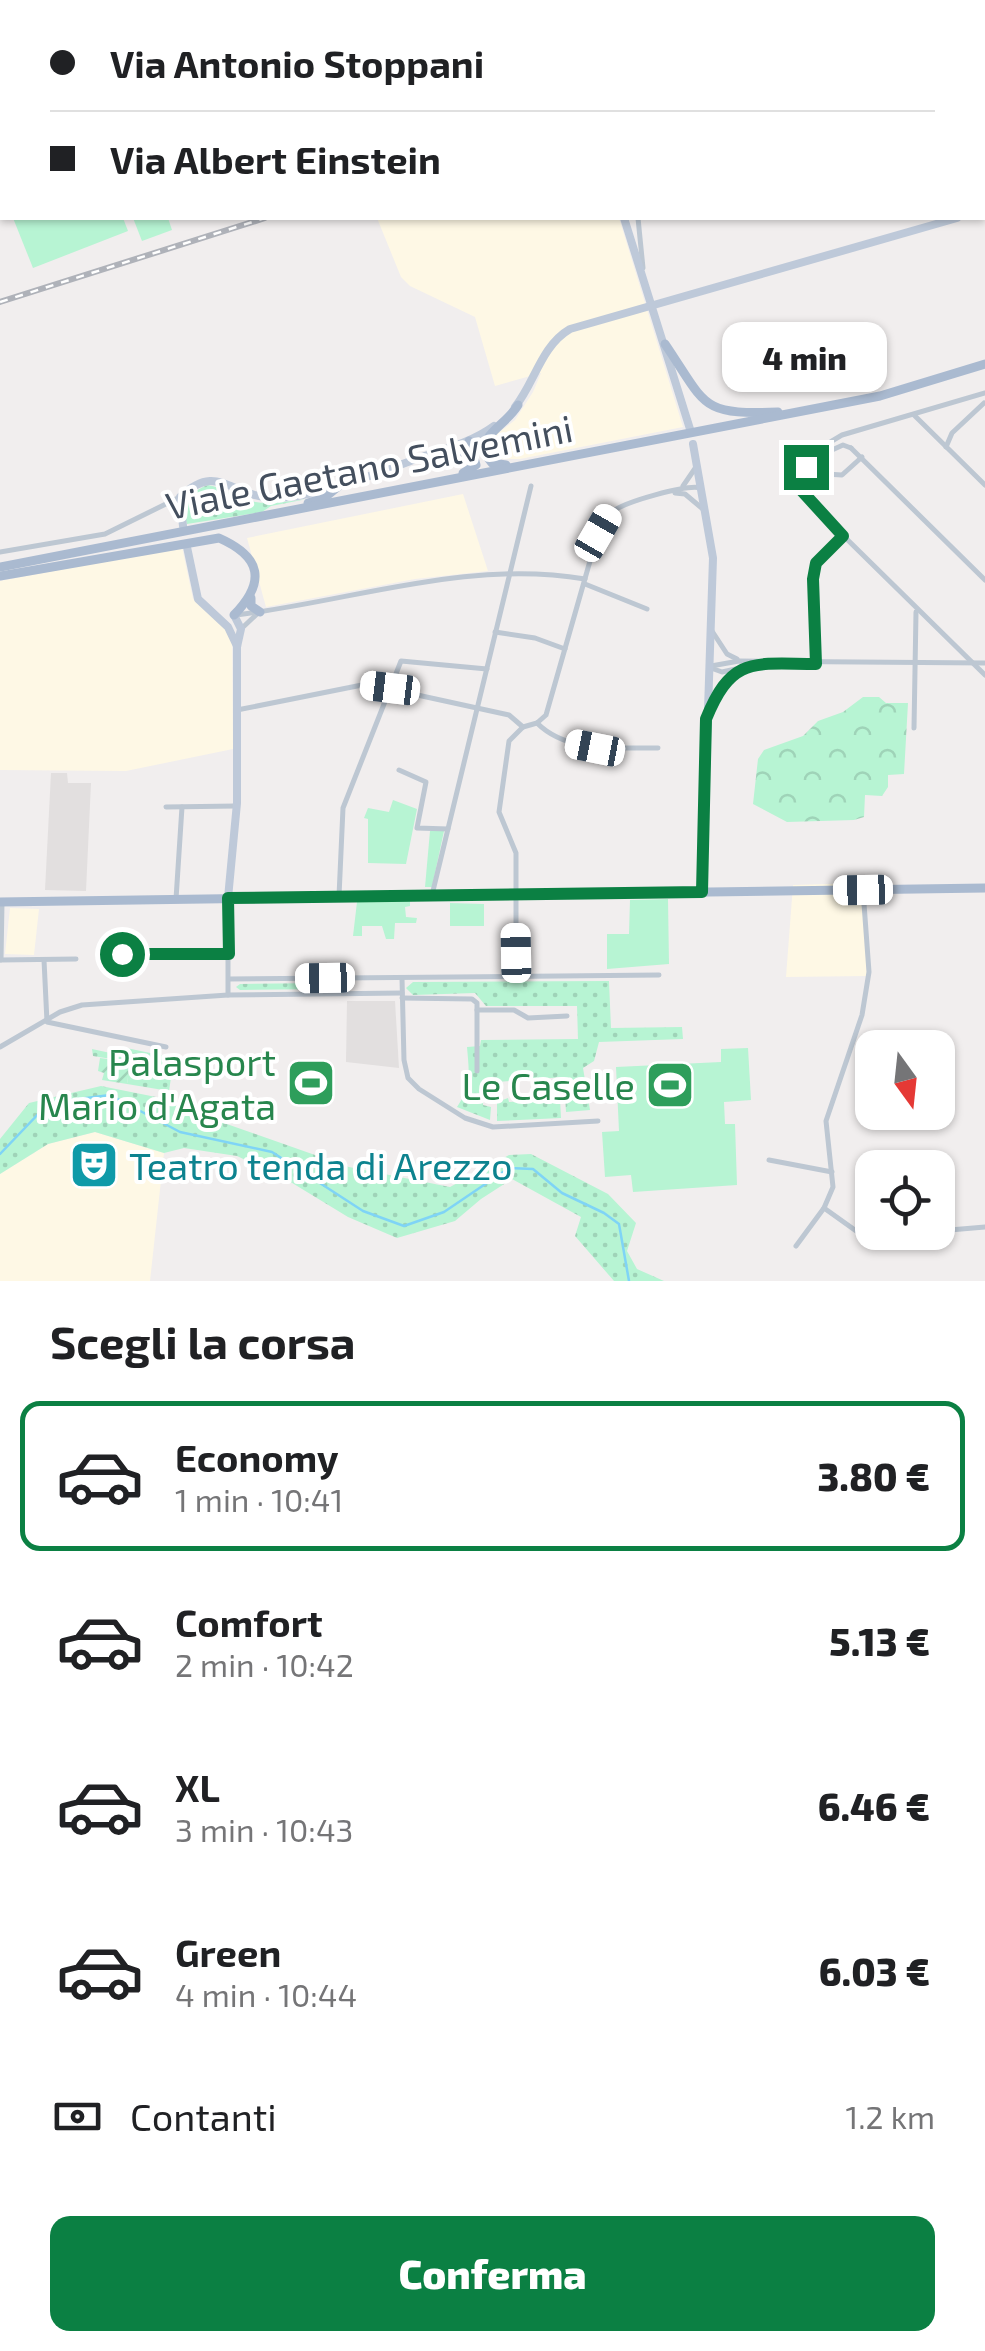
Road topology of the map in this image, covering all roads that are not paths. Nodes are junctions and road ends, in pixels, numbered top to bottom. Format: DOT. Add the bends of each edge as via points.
graph roads {
  1 [pos="625,220"];
  2 [pos="638,220"];
  3 [pos="951,220"];
  4 [pos="642,268"];
  5 [pos="653,304"];
  6 [pos="666,344"];
  7 [pos="985,364"];
  8 [pos="983,393"];
  9 [pos="985,403"];
  10 [pos="518,405"];
  11 [pos="806,410"];
  12 [pos="914,415"];
  13 [pos="690,429"];
  14 [pos="468,441"];
  15 [pos="693,444"];
  16 [pos="946,447"];
  17 [pos="482,450"];
  18 [pos="432,454"];
  19 [pos="862,456"];
  20 [pos="697,464"];
  21 [pos="524,466"];
  22 [pos="340,485"];
  23 [pos="420,485"];
  24 [pos="985,485"];
  25 [pos="531,486"];
  26 [pos="701,488"];
  27 [pos="684,490"];
  28 [pos="180,497"];
  29 [pos="706,511"];
  30 [pos="266,517"];
  31 [pos="186,529"];
  32 [pos="843,536"];
  33 [pos="187,547"];
  34 [pos="0,552"];
  35 [pos="91,559"];
  36 [pos="0,567"];
  37 [pos="508,574"];
  38 [pos="0,576"];
  39 [pos="985,580"];
  40 [pos="584,582"];
  41 [pos="251,598"];
  42 [pos="647,609"];
  43 [pos="916,609"];
  44 [pos="210,612"];
  45 [pos="260,612"];
  46 [pos="234,615"];
  47 [pos="710,626"];
  48 [pos="495,632"];
  49 [pos="237,633"];
  50 [pos="565,649"];
  51 [pos="916,663"];
  52 [pos="973,663"];
  53 [pos="985,663"];
  54 [pos="816,664"];
  55 [pos="740,665"];
  56 [pos="708,667"];
  57 [pos="486,669"];
  58 [pos="985,675"];
  59 [pos="390,688"];
  60 [pos="477,708"];
  61 [pos="238,710"];
  62 [pos="706,719"];
  63 [pos="537,723"];
  64 [pos="523,726"];
  65 [pos="914,728"];
  66 [pos="658,748"];
  67 [pos="399,770"];
  68 [pos="236,806"];
  69 [pos="166,807"];
  70 [pos="182,807"];
  71 [pos="448,829"];
  72 [pos="985,888"];
  73 [pos="863,890"];
  74 [pos="702,892"];
  75 [pos="515,894"];
  76 [pos="432,895"];
  77 [pos="339,896"];
  78 [pos="228,898"];
  79 [pos="176,900"];
  80 [pos="1,902"];
  81 [pos="122,954"];
  82 [pos="229,954"];
  83 [pos="0,960"];
  84 [pos="44,960"];
  85 [pos="76,960"];
  86 [pos="659,975"];
  87 [pos="516,976"];
  88 [pos="334,978"];
  89 [pos="402,978"];
  90 [pos="229,979"];
  91 [pos="334,994"];
  92 [pos="228,996"];
  93 [pos="402,996"];
  94 [pos="477,1010"];
  95 [pos="567,1016"];
  96 [pos="47,1022"];
  97 [pos="166,1047"];
  98 [pos="0,1048"];
  99 [pos="477,1071"];
  100 [pos="598,1121"];
  101 [pos="770,1160"];
  102 [pos="832,1172"];
  103 [pos="824,1208"];
  104 [pos="985,1227"];
  105 [pos="855,1230"];
  106 [pos="955,1230"];
  107 [pos="796,1246"];
  1 -- 4 [label="street"];
  2 -- 4 [label="street"];
  3 -- 5 [label="street"];
  4 -- 5 [label="street"];
  5 -- 6 [label="street"];
  5 -- 10 [label="street" via="560,335"];
  6 -- 11 [label="main road" via="714,408 740,414"];
  6 -- 13 [label="street"];
  7 -- 11 [label="main road"];
  8 -- 9 [label="street"];
  8 -- 12 [label="street"];
  9 -- 16 [label="street"];
  10 -- 14 [label="street"];
  10 -- 17 [label="main road"];
  11 -- 21 [label="main road, Viale Gaetano Salvemini"];
  12 -- 16 [label="street"];
  12 -- 32 [label="street" via="842,434 806,467 801,490"];
  14 -- 17 [label="main road"];
  14 -- 18 [label="street"];
  15 -- 20 [label="street"];
  16 -- 24 [label="street"];
  17 -- 21 [label="main road" via="492,464"];
  18 -- 22 [label="street"];
  18 -- 23 [label="main road" via="468,450 476,465"];
  19 -- 39 [label="street, bridge" via="856,462 842,474 826,474 822,465 832,450 852,448"];
  20 -- 26 [label="street"];
  20 -- 27 [label="street"];
  21 -- 23 [label="main road, Viale Gaetano Salvemini"];
  22 -- 28 [label="street" via="265,497 215,480"];
  22 -- 30 [label="main road" via="324,498"];
  23 -- 30 [label="main road, Viale Gaetano Salvemini"];
  25 -- 37 [label="street"];
  26 -- 27 [label="street"];
  26 -- 29 [label="street"];
  27 -- 29 [label="street"];
  27 -- 40 [label="street" via="609,514"];
  28 -- 31 [label="street"];
  28 -- 34 [label="street" via="105,534"];
  29 -- 47 [label="street" via="713,558"];
  30 -- 31 [label="main road, Viale Gaetano Salvemini"];
  31 -- 35 [label="main road"];
  31 -- 36 [label="main road, Viale Gaetano Salvemini"];
  32 -- 43 [label="street"];
  32 -- 54 [label="street" via="816,563"];
  33 -- 44 [label="street" via="198,599"];
  35 -- 38 [label="main road"];
  35 -- 41 [label="main road" via="220,538 251,559"];
  37 -- 40 [label="street"];
  37 -- 45 [label="street" via="419,582"];
  37 -- 48 [label="street"];
  40 -- 42 [label="street"];
  40 -- 50 [label="street"];
  41 -- 45 [label="main road"];
  41 -- 46 [label="main road"];
  43 -- 51 [label="street"];
  43 -- 52 [label="street"];
  44 -- 46 [label="street"];
  44 -- 49 [label="street"];
  45 -- 46 [label="street"];
  45 -- 49 [label="street"];
  46 -- 49 [label="street"];
  47 -- 55 [label="street"];
  47 -- 56 [label="street"];
  48 -- 50 [label="street"];
  48 -- 57 [label="street"];
  49 -- 61 [label="street"];
  50 -- 63 [label="street" via="546,715"];
  51 -- 52 [label="street"];
  51 -- 54 [label="street"];
  51 -- 65 [label="street"];
  52 -- 53 [label="street"];
  52 -- 58 [label="street"];
  54 -- 55 [label="street"];
  55 -- 56 [label="street" via="722,672"];
  55 -- 62 [label="street"];
  56 -- 62 [label="street"];
  57 -- 59 [label="street" via="401,661"];
  57 -- 60 [label="street"];
  59 -- 60 [label="street"];
  59 -- 61 [label="street" via="367,684"];
  59 -- 77 [label="street" via="343,808"];
  60 -- 64 [label="street" via="509,715"];
  60 -- 71 [label="street"];
  61 -- 68 [label="street"];
  62 -- 74 [label="street"];
  63 -- 64 [label="street"];
  63 -- 66 [label="street" via="584,746"];
  64 -- 75 [label="street" via="510,741 500,812 514,845"];
  67 -- 71 [label="street" via="426,782 417,828"];
  68 -- 70 [label="street"];
  68 -- 78 [label="street"];
  69 -- 70 [label="street"];
  70 -- 79 [label="street"];
  71 -- 76 [label="street"];
  72 -- 73 [label="main road"];
  73 -- 74 [label="main road"];
  73 -- 102 [label="street" via="869,972 862,1015 826,1121"];
  74 -- 75 [label="main road"];
  75 -- 76 [label="main road"];
  75 -- 87 [label="street"];
  76 -- 77 [label="main road"];
  77 -- 78 [label="main road"];
  78 -- 79 [label="main road"];
  78 -- 82 [label="street"];
  79 -- 80 [label="main road"];
  80 -- 83 [label="street"];
  81 -- 82 [label="street"];
  82 -- 90 [label="street"];
  83 -- 84 [label="street"];
  84 -- 85 [label="street"];
  84 -- 96 [label="street"];
  86 -- 87 [label="street"];
  87 -- 89 [label="street"];
  88 -- 89 [label="street"];
  88 -- 90 [label="street"];
  88 -- 91 [label="street"];
  89 -- 93 [label="street"];
  90 -- 92 [label="street"];
  91 -- 92 [label="street"];
  91 -- 93 [label="street"];
  92 -- 96 [label="street" via="70,1007"];
  93 -- 94 [label="street" via="472,999"];
  93 -- 100 [label="street" via="406,1072 419,1090 494,1127"];
  94 -- 95 [label="street"];
  94 -- 99 [label="street"];
  96 -- 97 [label="street"];
  96 -- 98 [label="street"];
  101 -- 102 [label="street"];
  102 -- 103 [label="street"];
  103 -- 105 [label="street"];
  103 -- 107 [label="street"];
  104 -- 106 [label="street"];
}
